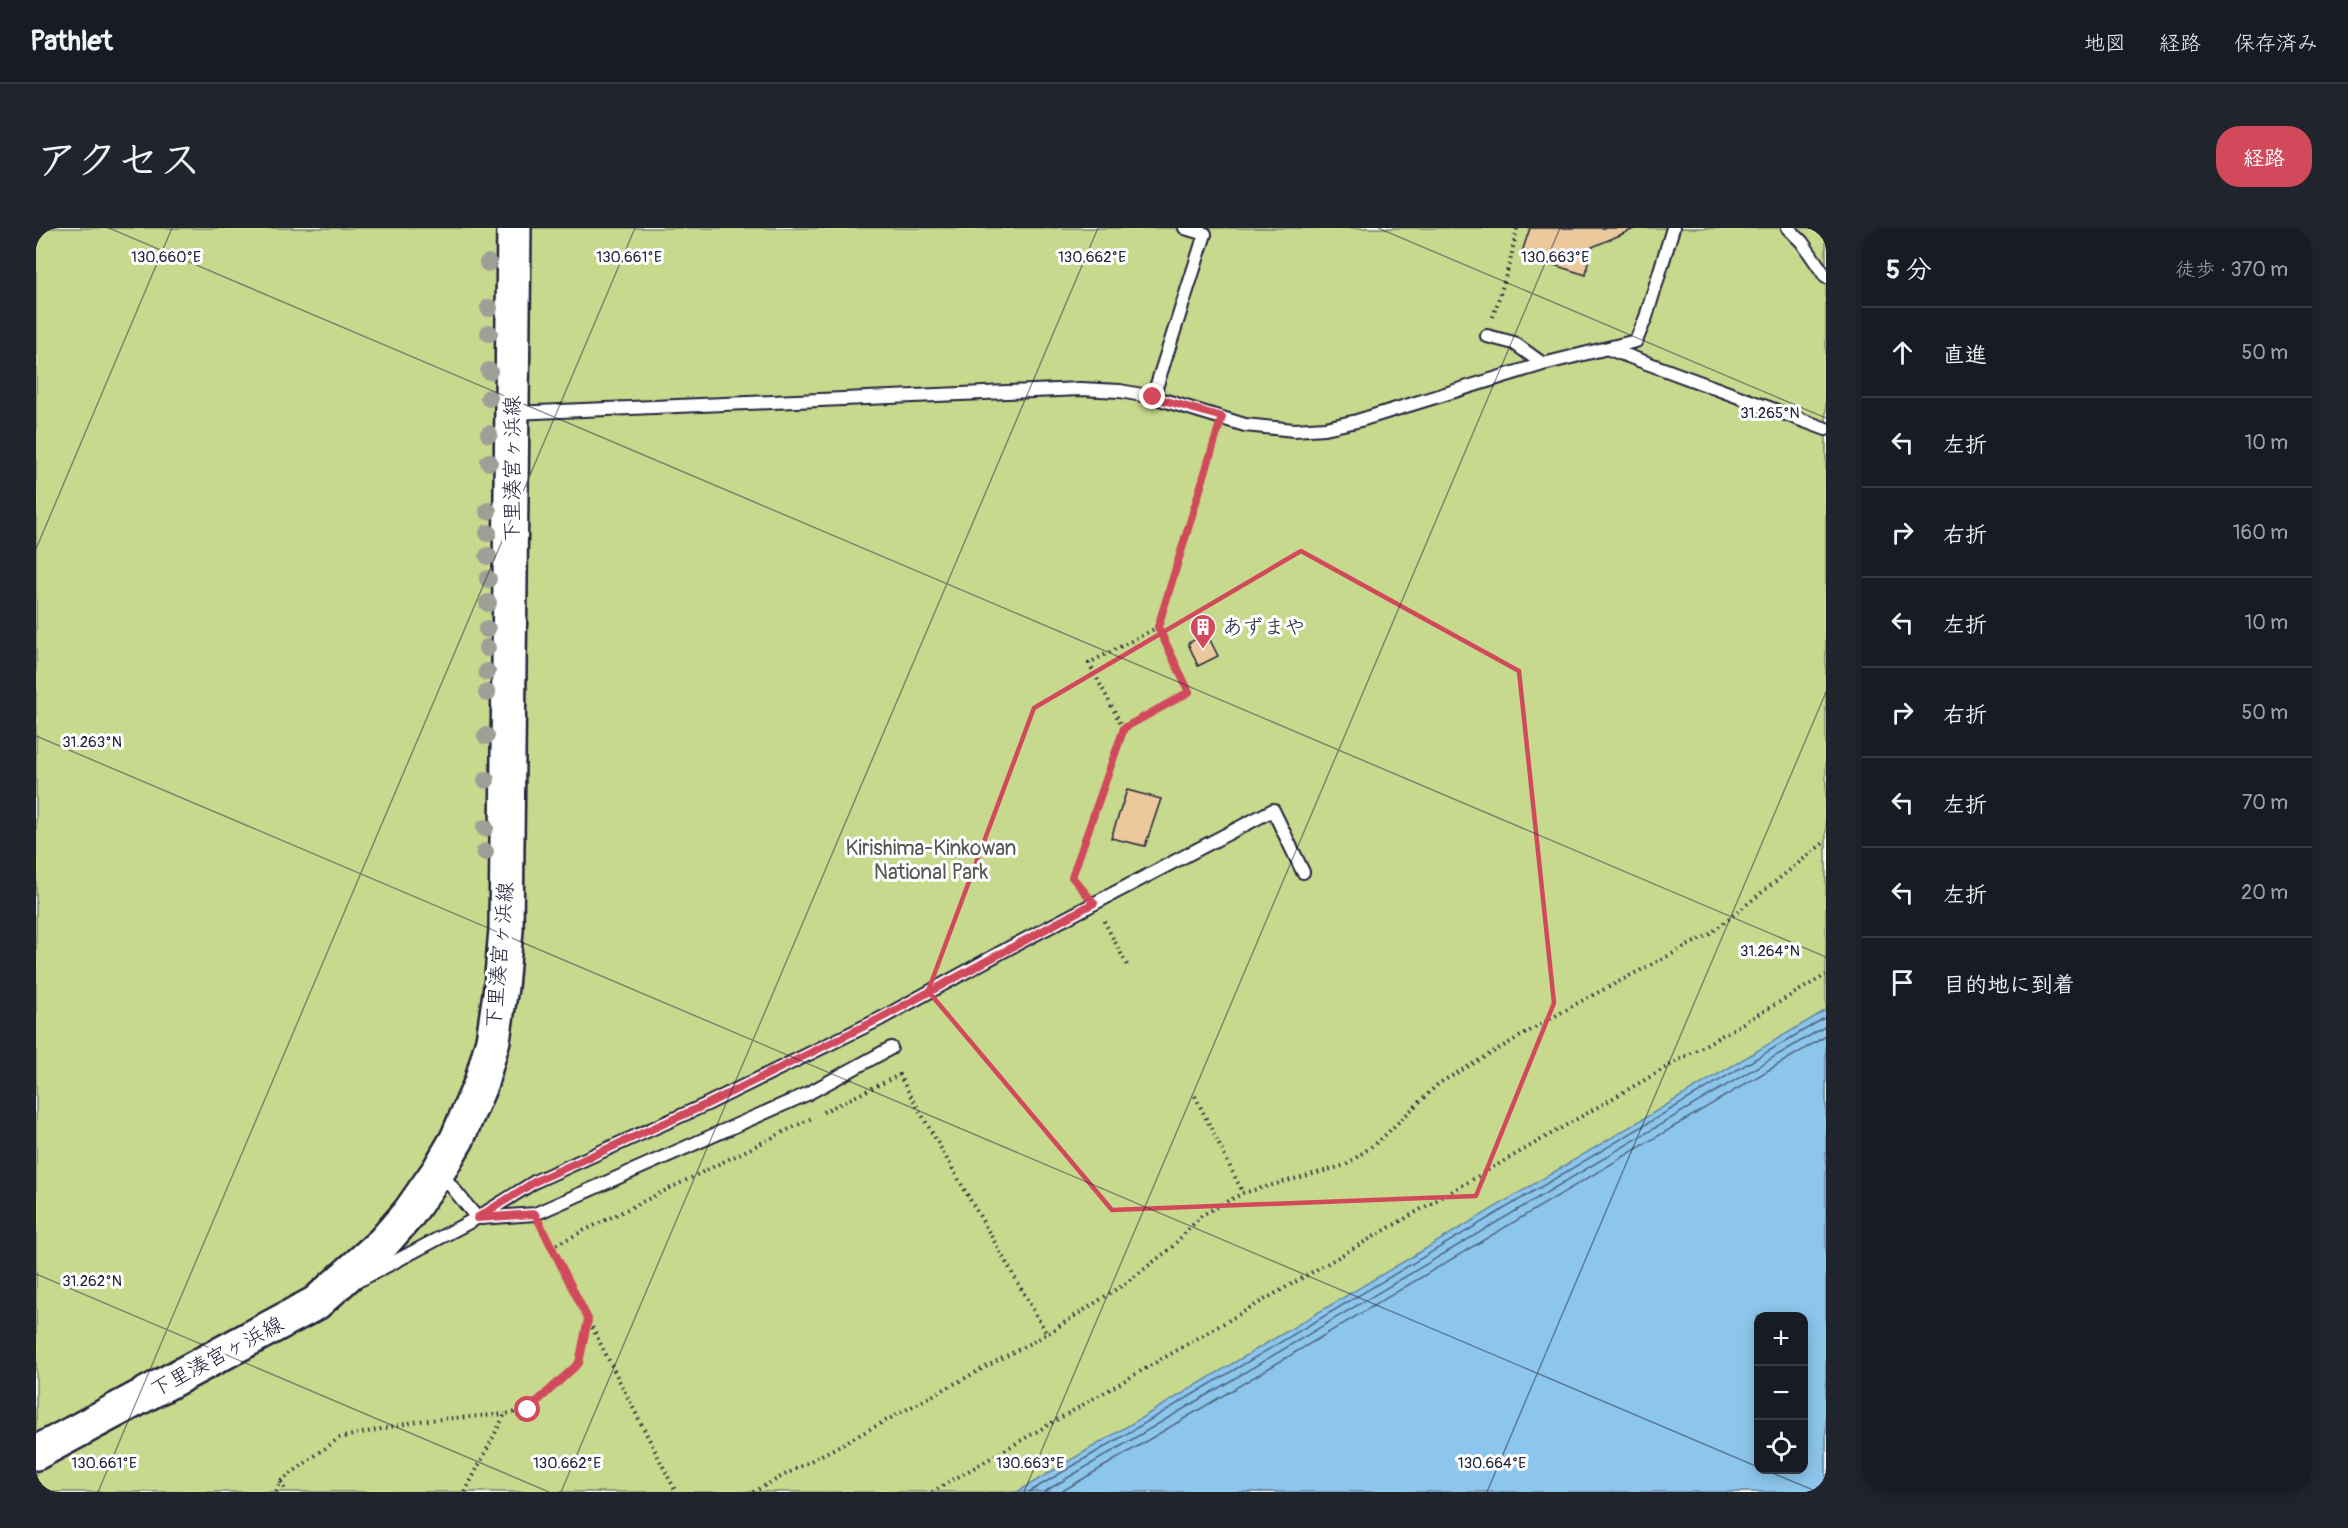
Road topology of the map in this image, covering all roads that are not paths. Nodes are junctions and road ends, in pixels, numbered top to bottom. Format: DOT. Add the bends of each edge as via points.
graph roads {
  1 [pos="514,228"];
  2 [pos="1185,228"];
  3 [pos="1788,228"];
  4 [pos="1675,230"];
  5 [pos="1826,277"];
  6 [pos="1487,336"];
  7 [pos="1608,348"];
  8 [pos="1543,364"];
  9 [pos="1153,397"];
  10 [pos="512,413"];
  11 [pos="1826,429"];
  12 [pos="1303,872"];
  13 [pos="891,1048"];
  14 [pos="440,1170"];
  15 [pos="477,1218"];
  16 [pos="316,1304"];
  17 [pos="36,1453"];
  1 -- 10 [label="main road, 下里湊宮ヶ浜線"];
  2 -- 9 [label="lane" via="1205,234"];
  3 -- 5 [label="lane"];
  4 -- 7 [label="lane" via="1636,341"];
  6 -- 8 [label="lane" via="1514,343"];
  7 -- 8 [label="lane"];
  7 -- 11 [label="lane"];
  8 -- 9 [label="lane" via="1325,428 1245,425"];
  9 -- 10 [label="lane" via="1081,389"];
  10 -- 14 [label="main road, 下里湊宮ヶ浜線" via="509,777 501,987 481,1083"];
  12 -- 15 [label="lane" via="1273,810 859,1029 705,1105 536,1181"];
  13 -- 15 [label="lane" via="807,1094 535,1214"];
  14 -- 15 [label="lane"];
  14 -- 16 [label="main road, 下里湊宮ヶ浜線" via="383,1243"];
  15 -- 16 [label="lane"];
  16 -- 17 [label="main road, 下里湊宮ヶ浜線"];
}
